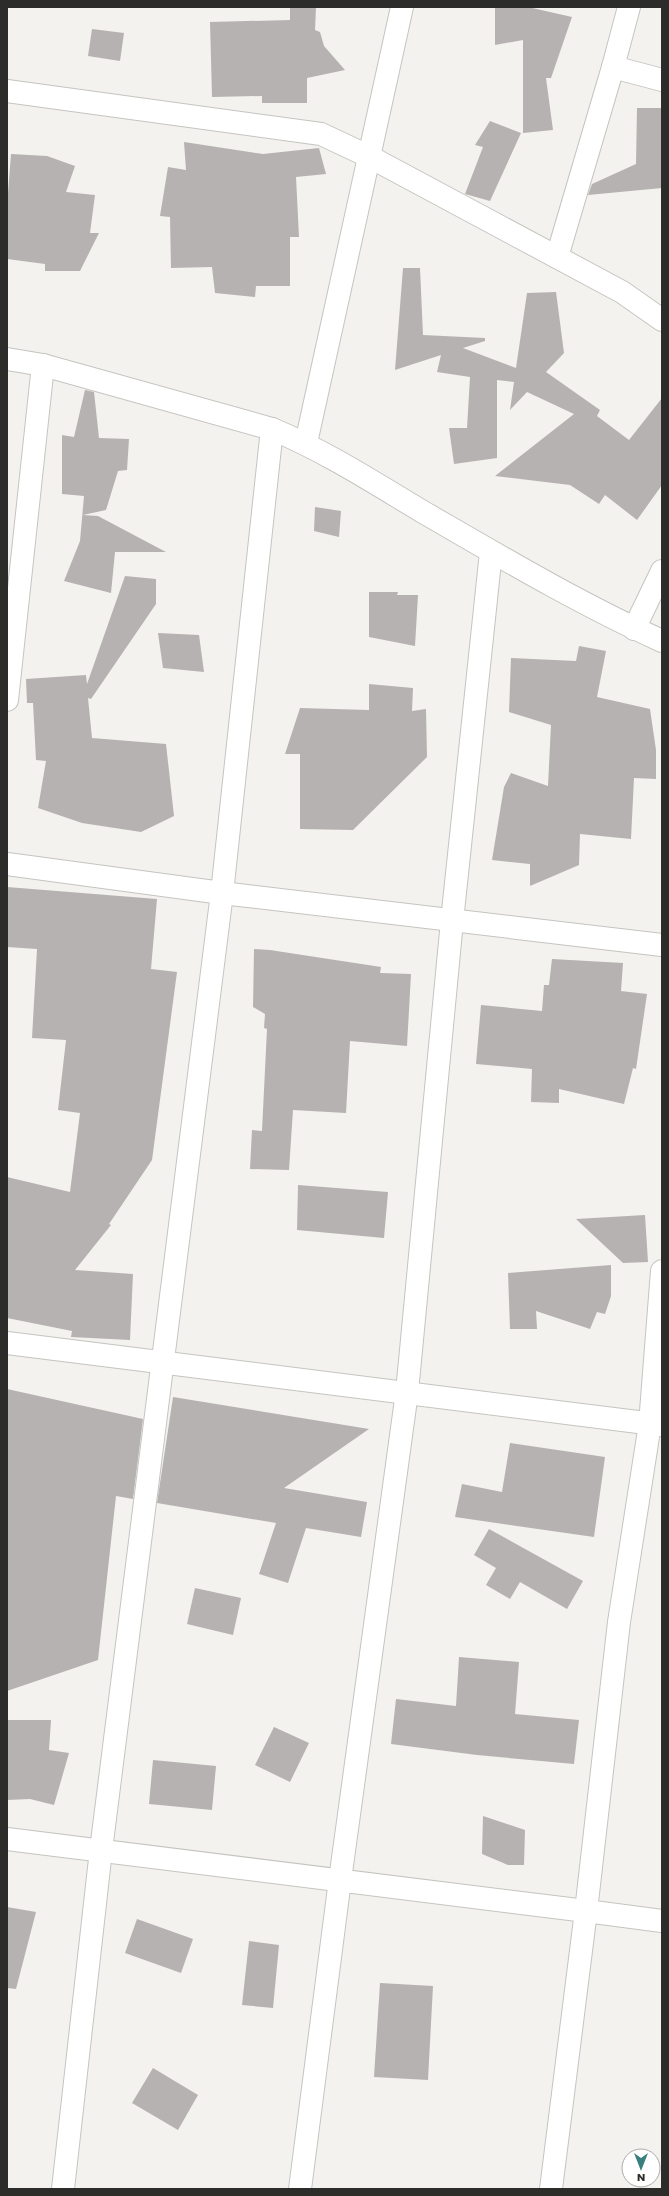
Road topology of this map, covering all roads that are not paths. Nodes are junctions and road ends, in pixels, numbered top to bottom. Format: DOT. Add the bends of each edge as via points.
graph roads {
  1 [pos="628,7"];
  2 [pos="398,8"];
  3 [pos="613,67"];
  4 [pos="662,80"];
  5 [pos="7,91"];
  6 [pos="370,157"];
  7 [pos="557,257"];
  8 [pos="662,320"];
  9 [pos="7,359"];
  10 [pos="43,365"];
  11 [pos="272,429"];
  12 [pos="306,443"];
  13 [pos="491,552"];
  14 [pos="662,571"];
  15 [pos="634,629"];
  16 [pos="662,641"];
  17 [pos="7,700"];
  18 [pos="7,864"];
  19 [pos="222,893"];
  20 [pos="452,920"];
  21 [pos="662,945"];
  22 [pos="662,1271"];
  23 [pos="7,1343"];
  24 [pos="163,1363"];
  25 [pos="407,1392"];
  26 [pos="656,1425"];
  27 [pos="7,1839"];
  28 [pos="100,1850"];
  29 [pos="340,1880"];
  30 [pos="586,1911"];
  31 [pos="662,1921"];
  32 [pos="63,2189"];
  33 [pos="300,2189"];
  34 [pos="551,2189"];
  1 -- 3 [label="street"];
  2 -- 6 [label="street"];
  3 -- 4 [label="street"];
  3 -- 7 [label="street"];
  5 -- 6 [label="street" via="321,134"];
  6 -- 7 [label="street"];
  6 -- 12 [label="street"];
  7 -- 8 [label="street" via="622,292"];
  9 -- 10 [label="street"];
  10 -- 11 [label="street"];
  10 -- 17 [label="street"];
  11 -- 12 [label="street"];
  11 -- 19 [label="street"];
  12 -- 13 [label="street"];
  13 -- 15 [label="street"];
  13 -- 20 [label="street"];
  14 -- 15 [label="street"];
  15 -- 16 [label="street"];
  18 -- 19 [label="street"];
  19 -- 20 [label="street"];
  19 -- 24 [label="street"];
  20 -- 21 [label="street"];
  20 -- 25 [label="street"];
  22 -- 26 [label="street"];
  23 -- 24 [label="street"];
  24 -- 25 [label="street"];
  24 -- 28 [label="street"];
  25 -- 26 [label="street"];
  25 -- 29 [label="street"];
  26 -- 30 [label="street" via="619,1622"];
  27 -- 28 [label="street"];
  28 -- 29 [label="street"];
  28 -- 32 [label="street"];
  29 -- 30 [label="street"];
  29 -- 33 [label="street"];
  30 -- 31 [label="street"];
  30 -- 34 [label="street"];
}
